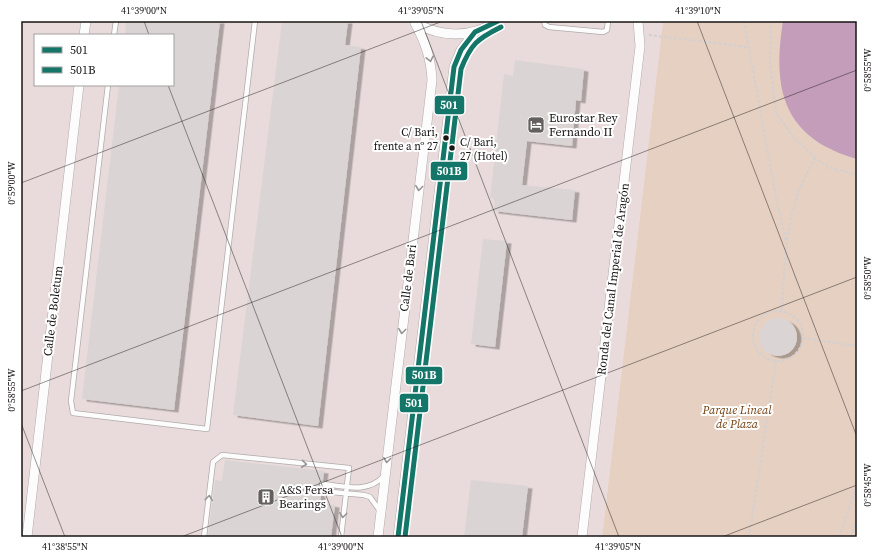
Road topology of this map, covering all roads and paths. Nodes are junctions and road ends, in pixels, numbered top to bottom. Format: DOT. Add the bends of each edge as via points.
graph roads {
  1 [pos="86,21"];
  2 [pos="116,21"];
  3 [pos="255,21"];
  4 [pos="498,21"];
  5 [pos="544,21"];
  6 [pos="608,21"];
  7 [pos="638,21"];
  8 [pos="744,21"];
  9 [pos="771,21"];
  10 [pos="413,22"];
  11 [pos="476,32"];
  12 [pos="84,34"];
  13 [pos="114,34"];
  14 [pos="640,34"];
  15 [pos="747,47"];
  16 [pos="79,86"];
  17 [pos="108,86"];
  18 [pos="815,158"];
  19 [pos="857,175"];
  20 [pos="787,245"];
  21 [pos="782,310"];
  22 [pos="803,338"];
  23 [pos="857,346"];
  24 [pos="776,361"];
  25 [pos="385,475"];
  26 [pos="322,484"];
  27 [pos="857,485"];
  28 [pos="347,486"];
  29 [pos="321,491"];
  30 [pos="346,493"];
  31 [pos="381,513"];
  32 [pos="857,518"];
  33 [pos="26,537"];
  34 [pos="204,537"];
  35 [pos="341,537"];
  36 [pos="378,537"];
  37 [pos="398,537"];
  38 [pos="582,537"];
  39 [pos="749,537"];
  40 [pos="839,537"];
  41 [pos="851,537"];
  1 -- 12 [label="street"];
  2 -- 13 [label="lane"];
  3 -- 17 [label="lane" via="207,429 73,413 71,401"];
  4 -- 11 [label="street"];
  5 -- 6 [label="lane" via="549,27 602,32 607,30"];
  7 -- 14 [label="street, Ronda del Canal Imperial de Aragón"];
  8 -- 15 [label="path"];
  9 -- 18 [label="path" via="770,62 776,113 795,139"];
  10 -- 11 [label="street" via="426,29 450,35"];
  10 -- 25 [label="street, Calle de Bari, one-way" via="424,38 432,80"];
  11 -- 37 [label="street, Calle de Bari" via="461,50 454,67"];
  14 -- 15 [label="path"];
  14 -- 38 [label="street, Ronda del Canal Imperial de Aragón"];
  15 -- 20 [label="path"];
  16 -- 33 [label="street, Calle de Boletum"];
  18 -- 19 [label="path" via="828,167"];
  18 -- 20 [label="path" via="794,205"];
  20 -- 21 [label="path"];
  21 -- 22 [label="path" via="800,323"];
  21 -- 24 [label="path" via="774,310 760,318 753,332 756,348 768,359"];
  22 -- 23 [label="path"];
  22 -- 24 [label="path" via="794,355"];
  24 -- 39 [label="path"];
  25 -- 28 [label="lane" via="372,486"];
  25 -- 31 [label="street, Calle de Bari"];
  26 -- 28 [label="lane"];
  27 -- 40 [label="path"];
  28 -- 30 [label="lane"];
  34 -- 28 [label="lane, one-way" via="213,462 222,455 349,468"];
  29 -- 30 [label="lane"];
  30 -- 31 [label="lane" via="370,497"];
  30 -- 35 [label="lane, one-way"];
  31 -- 36 [label="street, Calle de Bari"];
  32 -- 41 [label="path"];
}
